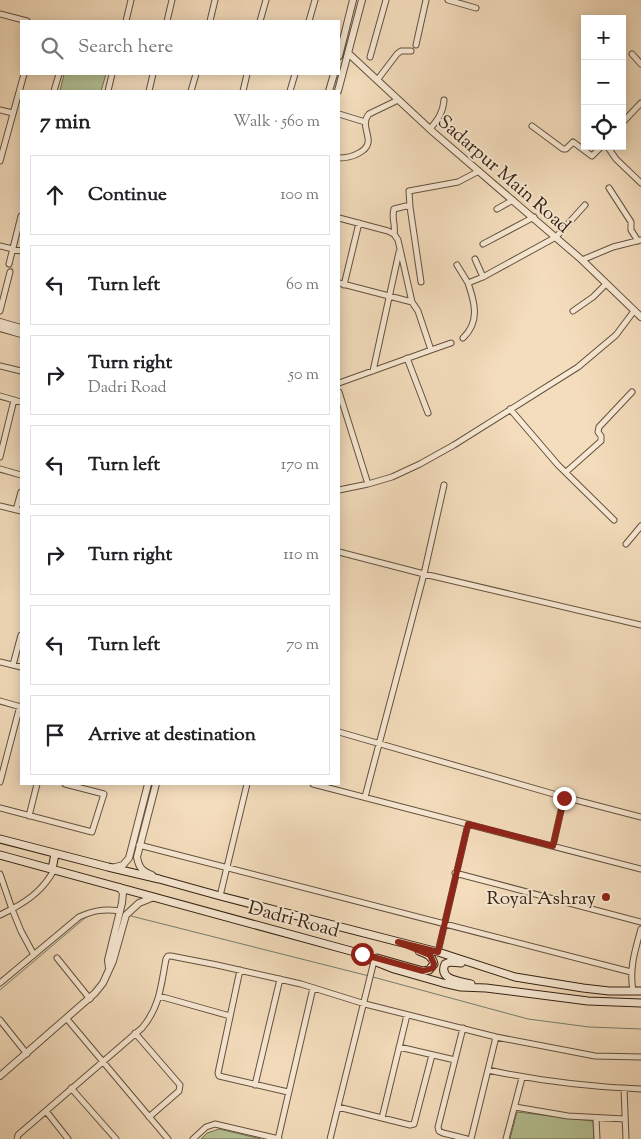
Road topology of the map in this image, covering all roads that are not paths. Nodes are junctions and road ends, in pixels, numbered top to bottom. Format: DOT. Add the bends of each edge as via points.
graph roads {
  1 [pos="131,0"];
  2 [pos="172,0"];
  3 [pos="216,0"];
  4 [pos="266,0"];
  5 [pos="315,0"];
  6 [pos="353,0"];
  7 [pos="362,0"];
  8 [pos="386,0"];
  9 [pos="426,0"];
  10 [pos="448,0"];
  11 [pos="476,8"];
  12 [pos="0,14"];
  13 [pos="23,20"];
  14 [pos="126,20"];
  15 [pos="167,20"];
  16 [pos="210,20"];
  17 [pos="260,20"];
  18 [pos="309,20"];
  19 [pos="416,45"];
  20 [pos="411,51"];
  21 [pos="340,52"];
  22 [pos="348,53"];
  23 [pos="632,54"];
  24 [pos="370,57"];
  25 [pos="641,64"];
  26 [pos="24,75"];
  27 [pos="59,75"];
  28 [pos="112,75"];
  29 [pos="153,75"];
  30 [pos="196,75"];
  31 [pos="247,75"];
  32 [pos="295,75"];
  33 [pos="334,75"];
  34 [pos="378,80"];
  35 [pos="54,90"];
  36 [pos="108,90"];
  37 [pos="149,90"];
  38 [pos="191,90"];
  39 [pos="243,90"];
  40 [pos="290,90"];
  41 [pos="329,90"];
  42 [pos="338,90"];
  43 [pos="398,100"];
  44 [pos="444,100"];
  45 [pos="641,103"];
  46 [pos="0,110"];
  47 [pos="13,114"];
  48 [pos="340,114"];
  49 [pos="626,119"];
  50 [pos="365,122"];
  51 [pos="532,126"];
  52 [pos="430,129"];
  53 [pos="581,147"];
  54 [pos="1,150"];
  55 [pos="585,150"];
  56 [pos="598,150"];
  57 [pos="610,150"];
  58 [pos="340,158"];
  59 [pos="0,161"];
  60 [pos="479,171"];
  61 [pos="641,183"];
  62 [pos="609,188"];
  63 [pos="512,200"];
  64 [pos="585,205"];
  65 [pos="410,207"];
  66 [pos="496,209"];
  67 [pos="534,217"];
  68 [pos="340,218"];
  69 [pos="359,223"];
  70 [pos="20,224"];
  71 [pos="394,234"];
  72 [pos="556,237"];
  73 [pos="640,241"];
  74 [pos="483,244"];
  75 [pos="0,246"];
  76 [pos="400,249"];
  77 [pos="17,250"];
  78 [pos="475,259"];
  79 [pos="582,260"];
  80 [pos="10,264"];
  81 [pos="457,264"];
  82 [pos="483,277"];
  83 [pos="421,282"];
  84 [pos="468,282"];
  85 [pos="341,284"];
  86 [pos="606,284"];
  87 [pos="390,296"];
  88 [pos="0,297"];
  89 [pos="412,302"];
  90 [pos="0,311"];
  91 [pos="573,311"];
  92 [pos="634,311"];
  93 [pos="641,317"];
  94 [pos="0,322"];
  95 [pos="0,328"];
  96 [pos="20,328"];
  97 [pos="20,334"];
  98 [pos="463,338"];
  99 [pos="451,343"];
  100 [pos="431,350"];
  101 [pos="407,358"];
  102 [pos="0,366"];
  103 [pos="20,371"];
  104 [pos="373,371"];
  105 [pos="340,383"];
  106 [pos="632,392"];
  107 [pos="340,395"];
  108 [pos="0,396"];
  109 [pos="14,400"];
  110 [pos="20,402"];
  111 [pos="510,409"];
  112 [pos="428,413"];
  113 [pos="0,457"];
  114 [pos="0,469"];
  115 [pos="566,472"];
  116 [pos="20,475"];
  117 [pos="368,484"];
  118 [pos="444,485"];
  119 [pos="340,490"];
  120 [pos="0,506"];
  121 [pos="19,511"];
  122 [pos="614,520"];
  123 [pos="641,526"];
  124 [pos="626,544"];
  125 [pos="340,552"];
  126 [pos="424,574"];
  127 [pos="641,625"];
  128 [pos="20,639"];
  129 [pos="0,662"];
  130 [pos="13,666"];
  131 [pos="20,667"];
  132 [pos="0,701"];
  133 [pos="20,706"];
  134 [pos="20,710"];
  135 [pos="340,732"];
  136 [pos="378,745"];
  137 [pos="0,754"];
  138 [pos="7,756"];
  139 [pos="0,782"];
  140 [pos="37,785"];
  141 [pos="72,785"];
  142 [pos="148,785"];
  143 [pos="156,785"];
  144 [pos="247,785"];
  145 [pos="317,785"];
  146 [pos="365,797"];
  147 [pos="564,798"];
  148 [pos="0,808"];
  149 [pos="29,816"];
  150 [pos="641,817"];
  151 [pos="468,824"];
  152 [pos="0,839"];
  153 [pos="139,845"];
  154 [pos="553,846"];
  155 [pos="55,854"];
  156 [pos="0,855"];
  157 [pos="108,868"];
  158 [pos="226,868"];
  159 [pos="53,869"];
  160 [pos="641,869"];
  161 [pos="456,873"];
  162 [pos="0,874"];
  163 [pos="159,878"];
  164 [pos="119,887"];
  165 [pos="220,896"];
  166 [pos="154,897"];
  167 [pos="12,909"];
  168 [pos="120,911"];
  169 [pos="0,915"];
  170 [pos="641,922"];
  171 [pos="444,924"];
  172 [pos="641,929"];
  173 [pos="398,942"];
  174 [pos="438,952"];
  175 [pos="34,954"];
  176 [pos="362,954"];
  177 [pos="57,958"];
  178 [pos="374,961"];
  179 [pos="109,969"];
  180 [pos="240,970"];
  181 [pos="492,970"];
  182 [pos="631,972"];
  183 [pos="280,979"];
  184 [pos="1,981"];
  185 [pos="313,988"];
  186 [pos="486,988"];
  187 [pos="632,991"];
  188 [pos="641,991"];
  189 [pos="159,996"];
  190 [pos="90,998"];
  191 [pos="639,1003"];
  192 [pos="365,1004"];
  193 [pos="407,1015"];
  194 [pos="230,1016"];
  195 [pos="66,1019"];
  196 [pos="0,1020"];
  197 [pos="463,1028"];
  198 [pos="135,1033"];
  199 [pos="496,1037"];
  200 [pos="399,1046"];
  201 [pos="27,1054"];
  202 [pos="432,1055"];
  203 [pos="641,1057"];
  204 [pos="102,1060"];
  205 [pos="455,1060"];
  206 [pos="488,1070"];
  207 [pos="1,1073"];
  208 [pos="522,1078"];
  209 [pos="255,1084"];
  210 [pos="71,1088"];
  211 [pos="624,1088"];
  212 [pos="641,1089"];
  213 [pos="288,1092"];
  214 [pos="514,1107"];
  215 [pos="338,1108"];
  216 [pos="46,1111"];
  217 [pos="149,1117"];
  218 [pos="382,1118"];
  219 [pos="596,1118"];
  220 [pos="625,1119"];
  221 [pos="17,1139"];
  222 [pos="68,1139"];
  223 [pos="116,1139"];
  224 [pos="168,1139"];
  225 [pos="193,1139"];
  226 [pos="278,1139"];
  227 [pos="330,1139"];
  228 [pos="467,1139"];
  229 [pos="471,1139"];
  230 [pos="506,1139"];
  231 [pos="598,1139"];
  232 [pos="626,1139"];
  1 -- 14 [label="street"];
  2 -- 15 [label="street"];
  3 -- 16 [label="street"];
  4 -- 17 [label="street"];
  5 -- 18 [label="street"];
  6 -- 21 [label="street"];
  7 -- 22 [label="street"];
  8 -- 24 [label="street"];
  9 -- 19 [label="street"];
  10 -- 11 [label="street"];
  12 -- 13 [label="street"];
  20 -- 34 [label="street" via="401,51"];
  22 -- 34 [label="street, Sadarpur Main Road"];
  22 -- 42 [label="street"];
  23 -- 25 [label="street"];
  26 -- 47 [label="street"];
  27 -- 35 [label="street"];
  28 -- 36 [label="street"];
  29 -- 37 [label="street"];
  30 -- 38 [label="street"];
  31 -- 39 [label="street"];
  32 -- 40 [label="street"];
  33 -- 41 [label="street"];
  34 -- 43 [label="street, Sadarpur Main Road"];
  43 -- 50 [label="street" via="369,114"];
  43 -- 52 [label="street, Sadarpur Main Road"];
  44 -- 52 [label="street" via="444,111"];
  45 -- 49 [label="street"];
  46 -- 47 [label="street"];
  47 -- 54 [label="street"];
  48 -- 50 [label="street"];
  50 -- 58 [label="street" via="368,141 365,149 352,157"];
  51 -- 53 [label="street" via="562,150 571,143"];
  52 -- 60 [label="street, Sadarpur Main Road"];
  54 -- 59 [label="street"];
  55 -- 56 [label="street" via="592,156"];
  57 -- 61 [label="street"];
  60 -- 63 [label="street, Sadarpur Main Road"];
  60 -- 65 [label="street" via="458,182 409,192"];
  62 -- 73 [label="street"];
  63 -- 66 [label="street"];
  63 -- 67 [label="street, Sadarpur Main Road"];
  64 -- 72 [label="street"];
  65 -- 71 [label="street" via="392,212"];
  65 -- 83 [label="street"];
  67 -- 72 [label="street, Sadarpur Main Road"];
  67 -- 74 [label="street"];
  68 -- 69 [label="street"];
  69 -- 71 [label="street"];
  69 -- 85 [label="street"];
  70 -- 77 [label="street"];
  71 -- 76 [label="street"];
  72 -- 79 [label="street, Sadarpur Main Road"];
  72 -- 82 [label="street"];
  73 -- 79 [label="street" via="613,247"];
  75 -- 77 [label="street"];
  76 -- 87 [label="street"];
  76 -- 89 [label="street"];
  77 -- 80 [label="street"];
  78 -- 82 [label="street"];
  79 -- 86 [label="street, Sadarpur Main Road"];
  81 -- 84 [label="street"];
  82 -- 84 [label="street"];
  84 -- 98 [label="street" via="474,323"];
  85 -- 87 [label="street"];
  86 -- 91 [label="street"];
  86 -- 92 [label="street, Sadarpur Main Road"];
  87 -- 89 [label="street"];
  87 -- 104 [label="street"];
  88 -- 90 [label="street" via="8,272"];
  89 -- 100 [label="street"];
  92 -- 93 [label="street, Sadarpur Main Road"];
  92 -- 111 [label="street" via="599,351"];
  94 -- 96 [label="street"];
  95 -- 97 [label="street"];
  99 -- 100 [label="street"];
  100 -- 101 [label="street"];
  101 -- 104 [label="street"];
  101 -- 112 [label="street"];
  102 -- 103 [label="street"];
  104 -- 105 [label="street"];
  106 -- 115 [label="street" via="599,427 601,441"];
  107 -- 117 [label="street"];
  108 -- 109 [label="street"];
  109 -- 110 [label="street"];
  109 -- 113 [label="street"];
  111 -- 115 [label="street"];
  111 -- 117 [label="street" via="420,464"];
  114 -- 116 [label="street"];
  115 -- 122 [label="street"];
  117 -- 119 [label="street"];
  118 -- 126 [label="street"];
  120 -- 121 [label="street"];
  123 -- 124 [label="street"];
  125 -- 126 [label="street"];
  126 -- 127 [label="street"];
  126 -- 136 [label="street"];
  128 -- 130 [label="street"];
  129 -- 130 [label="street"];
  130 -- 131 [label="street"];
  132 -- 133 [label="street"];
  134 -- 138 [label="street"];
  135 -- 136 [label="street"];
  136 -- 146 [label="street"];
  136 -- 147 [label="street"];
  137 -- 138 [label="street"];
  138 -- 139 [label="street"];
  140 -- 149 [label="street"];
  141 -- 149 [label="street" via="104,794 92,832"];
  142 -- 157 [label="street" via="129,858 123,864"];
  143 -- 153 [label="street"];
  144 -- 158 [label="street"];
  145 -- 146 [label="street"];
  146 -- 151 [label="street"];
  147 -- 150 [label="street"];
  147 -- 154 [label="street"];
  148 -- 149 [label="street"];
  151 -- 154 [label="street"];
  151 -- 161 [label="street"];
  152 -- 155 [label="main road, Dadri Road"];
  153 -- 158 [label="street"];
  153 -- 163 [label="street" via="138,865"];
  154 -- 160 [label="street"];
  155 -- 157 [label="main road, Dadri Road"];
  155 -- 159 [label="main road"];
  156 -- 159 [label="main road, Dadri Road"];
  157 -- 163 [label="main road, Dadri Road"];
  158 -- 165 [label="street"];
  158 -- 171 [label="street"];
  159 -- 164 [label="main road, Dadri Road"];
  159 -- 167 [label="street" via="49,879 34,895"];
  161 -- 170 [label="street"];
  161 -- 171 [label="street"];
  162 -- 167 [label="street"];
  163 -- 165 [label="main road, Dadri Road"];
  164 -- 166 [label="main road, Dadri Road"];
  164 -- 168 [label="street" via="123,893"];
  165 -- 173 [label="main road, Dadri Road"];
  166 -- 176 [label="main road, Dadri Road"];
  166 -- 179 [label="street" via="139,903 126,914 114,962"];
  167 -- 169 [label="street"];
  167 -- 175 [label="street"];
  168 -- 175 [label="street" via="92,910"];
  168 -- 179 [label="street" via="108,960"];
  171 -- 174 [label="street"];
  171 -- 182 [label="street"];
  172 -- 182 [label="street"];
  173 -- 174 [label="main road, Dadri Road"];
  173 -- 176 [label="main road" via="430,955 433,968 423,971"];
  174 -- 181 [label="main road, Dadri Road"];
  175 -- 184 [label="street"];
  176 -- 178 [label="main road, Dadri Road"];
  177 -- 190 [label="street"];
  178 -- 186 [label="main road, Dadri Road" via="443,983"];
  178 -- 192 [label="street"];
  179 -- 190 [label="street" via="103,983"];
  180 -- 183 [label="street"];
  180 -- 189 [label="street" via="168,956"];
  180 -- 194 [label="street"];
  181 -- 186 [label="main road" via="454,962 445,964 443,968 448,978"];
  181 -- 187 [label="main road, Dadri Road" via="560,985"];
  182 -- 187 [label="street"];
  183 -- 185 [label="street"];
  183 -- 209 [label="street"];
  185 -- 192 [label="street"];
  185 -- 213 [label="street"];
  186 -- 191 [label="main road, Dadri Road" via="588,1001"];
  187 -- 188 [label="main road, Dadri Road"];
  189 -- 194 [label="street"];
  189 -- 198 [label="street" via="151,1017"];
  190 -- 195 [label="street"];
  192 -- 193 [label="street"];
  192 -- 215 [label="street"];
  193 -- 197 [label="street"];
  193 -- 200 [label="street"];
  194 -- 209 [label="street" via="219,1076"];
  195 -- 201 [label="street"];
  195 -- 204 [label="street"];
  196 -- 201 [label="street"];
  197 -- 199 [label="street"];
  197 -- 205 [label="street"];
  198 -- 204 [label="street"];
  198 -- 217 [label="street" via="180,1085 179,1090"];
  199 -- 203 [label="street" via="595,1056"];
  199 -- 206 [label="street"];
  200 -- 202 [label="street"];
  200 -- 218 [label="street"];
  201 -- 207 [label="street"];
  202 -- 205 [label="street"];
  202 -- 218 [label="street" via="414,1124"];
  204 -- 210 [label="street"];
  204 -- 217 [label="street"];
  205 -- 228 [label="street" via="438,1127 442,1133"];
  206 -- 208 [label="street"];
  206 -- 229 [label="street"];
  208 -- 211 [label="street"];
  208 -- 214 [label="street"];
  209 -- 213 [label="street"];
  210 -- 216 [label="street"];
  210 -- 223 [label="street"];
  211 -- 212 [label="street"];
  211 -- 220 [label="street"];
  213 -- 226 [label="street"];
  214 -- 219 [label="street"];
  214 -- 230 [label="street"];
  215 -- 218 [label="street"];
  215 -- 227 [label="street"];
  216 -- 221 [label="street"];
  216 -- 222 [label="street"];
  217 -- 224 [label="street"];
  219 -- 220 [label="street"];
  219 -- 231 [label="street"];
  220 -- 232 [label="street"];
  225 -- 226 [label="street" via="206,1127 215,1124"];
}
